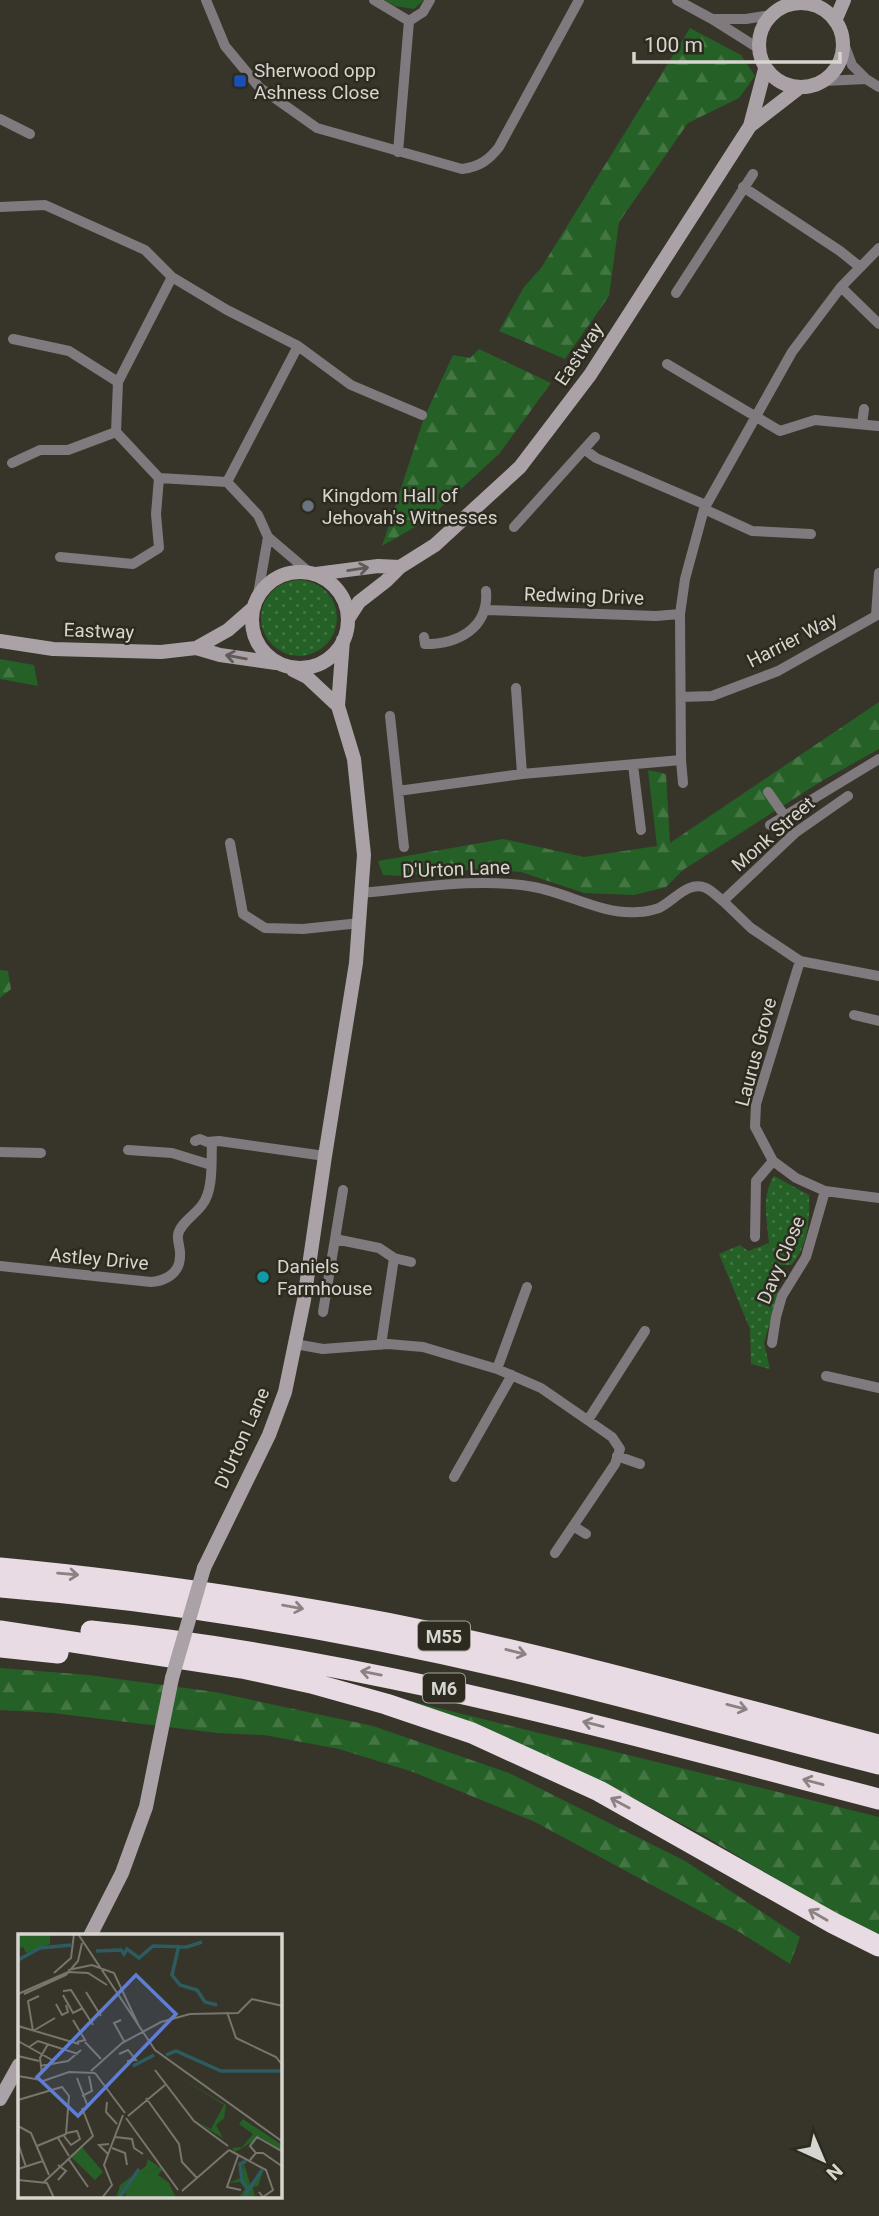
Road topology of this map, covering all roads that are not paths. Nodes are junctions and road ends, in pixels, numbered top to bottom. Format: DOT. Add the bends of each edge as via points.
graph roads {
  1 [pos="206,0"];
  2 [pos="374,0"];
  3 [pos="430,0"];
  4 [pos="579,0"];
  5 [pos="677,0"];
  6 [pos="844,0"];
  7 [pos="808,1"];
  8 [pos="771,15"];
  9 [pos="712,19"];
  10 [pos="409,21"];
  11 [pos="835,21"];
  12 [pos="843,41"];
  13 [pos="758,48"];
  14 [pos="765,69"];
  15 [pos="866,79"];
  16 [pos="824,81"];
  17 [pos="879,87"];
  18 [pos="799,88"];
  19 [pos="0,119"];
  20 [pos="750,126"];
  21 [pos="30,134"];
  22 [pos="398,152"];
  23 [pos="753,174"];
  24 [pos="743,187"];
  25 [pos="0,207"];
  26 [pos="879,248"];
  27 [pos="860,267"];
  28 [pos="172,277"];
  29 [pos="841,287"];
  30 [pos="676,293"];
  31 [pos="879,324"];
  32 [pos="13,339"];
  33 [pos="298,346"];
  34 [pos="667,364"];
  35 [pos="118,382"];
  36 [pos="864,409"];
  37 [pos="422,415"];
  38 [pos="755,416"];
  39 [pos="862,424"];
  40 [pos="878,426"];
  41 [pos="116,432"];
  42 [pos="596,437"];
  43 [pos="584,449"];
  44 [pos="12,463"];
  45 [pos="159,478"];
  46 [pos="228,481"];
  47 [pos="705,507"];
  48 [pos="514,527"];
  49 [pos="811,534"];
  50 [pos="268,537"];
  51 [pos="60,557"];
  52 [pos="400,567"];
  53 [pos="312,573"];
  54 [pos="879,573"];
  55 [pos="486,591"];
  56 [pos="258,594"];
  57 [pos="252,609"];
  58 [pos="486,610"];
  59 [pos="680,614"];
  60 [pos="878,615"];
  61 [pos="348,619"];
  62 [pos="424,637"];
  63 [pos="344,640"];
  64 [pos="0,641"];
  65 [pos="196,648"];
  66 [pos="282,665"];
  67 [pos="516,688"];
  68 [pos="681,697"];
  69 [pos="338,706"];
  70 [pos="390,716"];
  71 [pos="879,759"];
  72 [pos="681,760"];
  73 [pos="633,765"];
  74 [pos="522,774"];
  75 [pos="683,783"];
  76 [pos="398,791"];
  77 [pos="768,792"];
  78 [pos="848,796"];
  79 [pos="784,816"];
  80 [pos="770,825"];
  81 [pos="641,830"];
  82 [pos="230,843"];
  83 [pos="404,847"];
  84 [pos="362,893"];
  85 [pos="723,901"];
  86 [pos="360,923"];
  87 [pos="800,961"];
  88 [pos="879,976"];
  89 [pos="854,1015"];
  90 [pos="879,1021"];
  91 [pos="195,1141"];
  92 [pos="212,1142"];
  93 [pos="128,1150"];
  94 [pos="0,1152"];
  95 [pos="41,1153"];
  96 [pos="324,1156"];
  97 [pos="773,1161"];
  98 [pos="211,1165"];
  99 [pos="343,1190"];
  100 [pos="825,1191"];
  101 [pos="879,1198"];
  102 [pos="755,1237"];
  103 [pos="335,1239"];
  104 [pos="394,1258"];
  105 [pos="411,1262"];
  106 [pos="0,1266"];
  107 [pos="527,1287"];
  108 [pos="323,1312"];
  109 [pos="645,1331"];
  110 [pos="772,1343"];
  111 [pos="295,1344"];
  112 [pos="381,1345"];
  113 [pos="497,1368"];
  114 [pos="512,1375"];
  115 [pos="826,1376"];
  116 [pos="879,1388"];
  117 [pos="588,1420"];
  118 [pos="617,1456"];
  119 [pos="640,1464"];
  120 [pos="454,1476"];
  121 [pos="573,1526"];
  122 [pos="586,1534"];
  123 [pos="555,1553"];
  124 [pos="0,1568"];
  125 [pos="0,1587"];
  126 [pos="0,1622"];
  127 [pos="0,1631"];
  128 [pos="0,1647"];
  129 [pos="879,1745"];
  130 [pos="879,1765"];
  131 [pos="549,1769"];
  132 [pos="879,1799"];
  133 [pos="91,1934"];
  134 [pos="879,1946"];
  135 [pos="18,2067"];
  136 [pos="0,2099"];
  1 -- 22 [label="street" via="225,46 259,87 317,128"];
  2 -- 10 [label="street"];
  3 -- 10 [label="street" via="423,12"];
  4 -- 22 [label="street" via="499,146 486,161 462,169"];
  5 -- 9 [label="street"];
  6 -- 11 [label="main road"];
  7 -- 8 [label="main road"];
  7 -- 11 [label="main road"];
  8 -- 9 [label="street"];
  8 -- 13 [label="main road"];
  9 -- 13 [label="street"];
  10 -- 22 [label="street"];
  11 -- 12 [label="main road"];
  12 -- 15 [label="street" via="852,65"];
  12 -- 16 [label="main road" via="837,67"];
  13 -- 14 [label="main road"];
  14 -- 18 [label="main road" via="786,85"];
  14 -- 20 [label="main road, Eastway"];
  15 -- 16 [label="street"];
  15 -- 17 [label="street"];
  16 -- 18 [label="main road, Eastway"];
  18 -- 20 [label="main road, Eastway"];
  19 -- 21 [label="street"];
  20 -- 52 [label="main road, Eastway" via="584,383 520,467 435,545"];
  23 -- 24 [label="street"];
  24 -- 27 [label="street"];
  24 -- 30 [label="street"];
  25 -- 28 [label="street" via="45,205 145,250"];
  26 -- 27 [label="street"];
  27 -- 29 [label="street"];
  28 -- 33 [label="street"];
  28 -- 35 [label="street"];
  29 -- 31 [label="street"];
  29 -- 38 [label="street" via="792,352"];
  32 -- 35 [label="street" via="69,351"];
  33 -- 37 [label="street" via="351,385"];
  33 -- 46 [label="street"];
  34 -- 38 [label="street"];
  35 -- 41 [label="street"];
  36 -- 39 [label="street"];
  38 -- 39 [label="street" via="780,431 815,420"];
  38 -- 47 [label="street"];
  39 -- 40 [label="street"];
  41 -- 44 [label="street" via="68,450 40,450"];
  41 -- 45 [label="street"];
  42 -- 43 [label="street"];
  43 -- 47 [label="street"];
  43 -- 48 [label="street"];
  45 -- 46 [label="street"];
  45 -- 51 [label="street" via="159,548 133,564"];
  46 -- 50 [label="street" via="258,515"];
  47 -- 49 [label="street" via="752,531"];
  47 -- 59 [label="street"];
  50 -- 53 [label="street"];
  50 -- 56 [label="street"];
  53 -- 52 [label="main road, one-way"];
  52 -- 61 [label="main road, Eastway" via="359,602"];
  53 -- 56 [label="main road" via="280,575"];
  53 -- 61 [label="main road" via="326,579 342,596"];
  54 -- 60 [label="street, Harrier Way"];
  55 -- 58 [label="street"];
  56 -- 57 [label="main road"];
  57 -- 65 [label="main road, Eastway"];
  57 -- 66 [label="main road" via="255,640"];
  58 -- 59 [label="street, Redwing Drive"];
  58 -- 62 [label="street" via="481,620 453,640 425,644"];
  59 -- 68 [label="street"];
  60 -- 68 [label="street, Harrier Way" via="778,671 712,695"];
  61 -- 63 [label="main road"];
  63 -- 66 [label="main road" via="336,652 314,666"];
  63 -- 69 [label="main road, D'Urton Lane"];
  64 -- 65 [label="main road, Eastway" via="53,649 161,652"];
  66 -- 65 [label="main road, Eastway, one-way"];
  66 -- 69 [label="main road" via="307,677"];
  67 -- 74 [label="street"];
  68 -- 72 [label="street"];
  69 -- 84 [label="main road, D'Urton Lane" via="354,759 364,844"];
  70 -- 76 [label="street"];
  71 -- 79 [label="street"];
  72 -- 73 [label="street"];
  72 -- 75 [label="street"];
  73 -- 74 [label="street"];
  73 -- 81 [label="street"];
  74 -- 76 [label="street"];
  76 -- 83 [label="street"];
  77 -- 79 [label="street"];
  78 -- 85 [label="street, Monk Street" via="795,833"];
  79 -- 80 [label="street"];
  82 -- 86 [label="street" via="243,914 265,928"];
  84 -- 85 [label="street, D'Urton Lane" via="505,883 536,887 607,909 638,912 660,907 686,889 700,886"];
  84 -- 86 [label="main road, D'Urton Lane"];
  85 -- 87 [label="street" via="751,928"];
  86 -- 96 [label="main road, D'Urton Lane"];
  87 -- 88 [label="street"];
  87 -- 97 [label="street, Laurus Grove" via="756,1104 755,1127"];
  89 -- 90 [label="street"];
  91 -- 92 [label="street"];
  92 -- 96 [label="street"];
  92 -- 98 [label="street, Astley Drive"];
  93 -- 98 [label="street" via="172,1153"];
  94 -- 95 [label="street"];
  96 -- 111 [label="main road, D'Urton Lane"];
  97 -- 100 [label="street, Laurus Grove"];
  97 -- 102 [label="street" via="756,1181"];
  98 -- 106 [label="street, Astley Drive" via="204,1203 178,1234 179,1264 160,1282"];
  99 -- 103 [label="street"];
  100 -- 101 [label="street, Laurus Grove"];
  100 -- 110 [label="street, Davy Close" via="806,1257 782,1296"];
  103 -- 104 [label="street" via="379,1248"];
  103 -- 108 [label="street"];
  104 -- 105 [label="street"];
  104 -- 112 [label="street"];
  107 -- 113 [label="street"];
  109 -- 117 [label="street"];
  111 -- 112 [label="street" via="323,1349"];
  111 -- 133 [label="main road, D'Urton Lane, bridge" via="285,1392 269,1435 204,1568 172,1678 146,1807 122,1873"];
  112 -- 113 [label="street" via="423,1348"];
  113 -- 114 [label="street"];
  114 -- 117 [label="street" via="541,1388"];
  114 -- 120 [label="street"];
  115 -- 116 [label="street"];
  117 -- 118 [label="street" via="612,1437 620,1449"];
  118 -- 119 [label="street"];
  118 -- 121 [label="street"];
  121 -- 122 [label="street"];
  121 -- 123 [label="street"];
  124 -- 129 [label="highway, M55, one-way" via="171,1586 387,1624 510,1650"];
  125 -- 130 [label="highway, M6" via="167,1604 382,1641 507,1668"];
  132 -- 126 [label="highway, M6, one-way" via="375,1673 145,1636"];
  127 -- 131 [label="highway" via="311,1683 472,1733"];
  128 -- 131 [label="highway" via="240,1678 383,1714"];
  134 -- 131 [label="highway, one-way" via="656,1822"];
  135 -- 136 [label="main road"];
}
